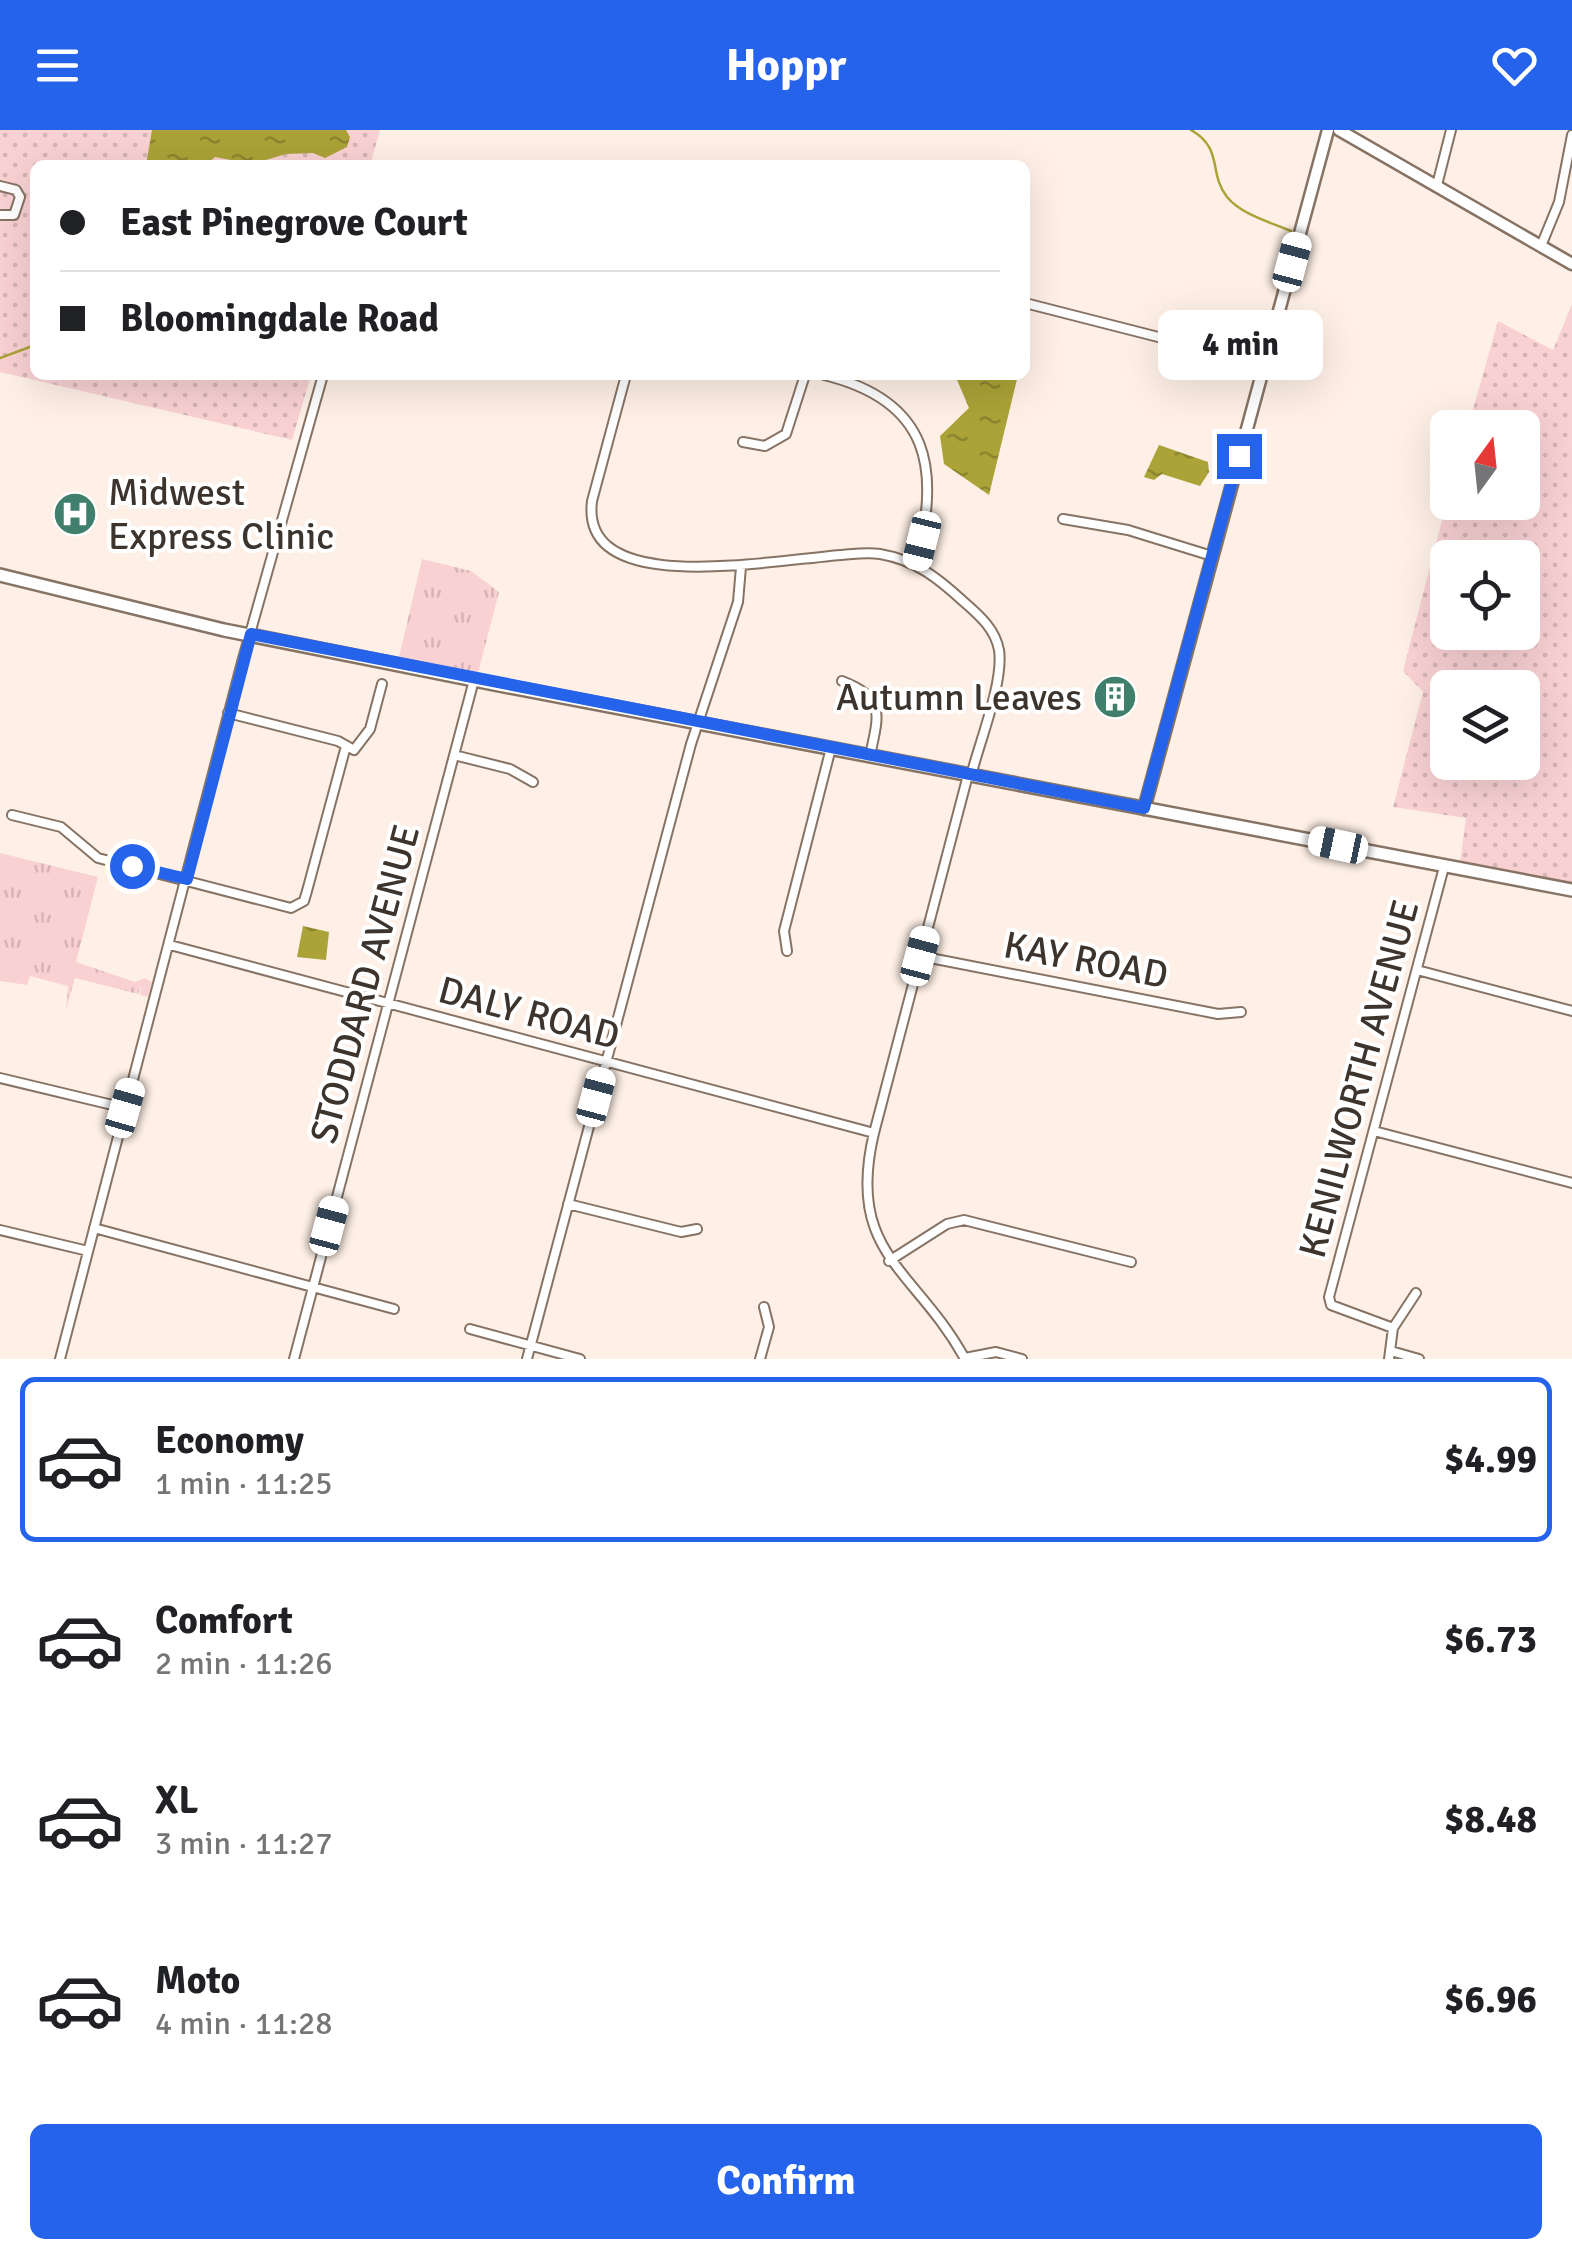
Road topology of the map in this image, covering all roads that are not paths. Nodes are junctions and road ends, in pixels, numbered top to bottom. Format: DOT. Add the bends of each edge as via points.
graph roads {
  1 [pos="1328,130"];
  2 [pos="1339,130"];
  3 [pos="1451,130"];
  4 [pos="1572,135"];
  5 [pos="0,186"];
  6 [pos="1436,186"];
  7 [pos="0,214"];
  8 [pos="1541,246"];
  9 [pos="1572,264"];
  10 [pos="1030,304"];
  11 [pos="1264,364"];
  12 [pos="322,380"];
  13 [pos="625,380"];
  14 [pos="803,380"];
  15 [pos="838,380"];
  16 [pos="743,442"];
  17 [pos="1063,519"];
  18 [pos="1212,556"];
  19 [pos="916,564"];
  20 [pos="741,566"];
  21 [pos="0,575"];
  22 [pos="251,634"];
  23 [pos="474,680"];
  24 [pos="842,681"];
  25 [pos="382,684"];
  26 [pos="228,713"];
  27 [pos="697,723"];
  28 [pos="346,746"];
  29 [pos="831,748"];
  30 [pos="454,754"];
  31 [pos="870,756"];
  32 [pos="970,776"];
  33 [pos="532,782"];
  34 [pos="1144,808"];
  35 [pos="12,814"];
  36 [pos="1444,867"];
  37 [pos="187,879"];
  38 [pos="1572,890"];
  39 [pos="170,945"];
  40 [pos="786,951"];
  41 [pos="920,956"];
  42 [pos="1417,970"];
  43 [pos="388,1004"];
  44 [pos="1572,1010"];
  45 [pos="1241,1012"];
  46 [pos="606,1062"];
  47 [pos="0,1078"];
  48 [pos="125,1108"];
  49 [pos="1374,1131"];
  50 [pos="874,1133"];
  51 [pos="1572,1183"];
  52 [pos="568,1204"];
  53 [pos="94,1228"];
  54 [pos="697,1229"];
  55 [pos="0,1230"];
  56 [pos="88,1251"];
  57 [pos="889,1260"];
  58 [pos="1130,1262"];
  59 [pos="313,1288"];
  60 [pos="1416,1293"];
  61 [pos="394,1308"];
  62 [pos="764,1308"];
  63 [pos="1393,1328"];
  64 [pos="470,1329"];
  65 [pos="530,1346"];
  66 [pos="1390,1355"];
  67 [pos="60,1359"];
  68 [pos="294,1359"];
  69 [pos="527,1359"];
  70 [pos="580,1359"];
  71 [pos="760,1359"];
  72 [pos="965,1359"];
  73 [pos="1022,1359"];
  74 [pos="1419,1359"];
  1 -- 11 [label="street"];
  2 -- 6 [label="street"];
  3 -- 6 [label="street"];
  4 -- 8 [label="street" via="1559,202"];
  5 -- 7 [label="street" via="20,197 14,215"];
  6 -- 8 [label="street"];
  8 -- 9 [label="street"];
  10 -- 11 [label="street"];
  11 -- 18 [label="street"];
  12 -- 22 [label="street"];
  13 -- 20 [label="street" via="592,501 598,536 626,554 682,568"];
  14 -- 16 [label="street" via="786,434 765,446"];
  15 -- 19 [label="street" via="871,392 915,435 930,495"];
  17 -- 18 [label="street"];
  18 -- 34 [label="street"];
  19 -- 20 [label="street" via="860,553"];
  19 -- 32 [label="street" via="994,633 999,670"];
  20 -- 27 [label="street" via="728,640"];
  21 -- 22 [label="main road"];
  22 -- 23 [label="main road"];
  22 -- 26 [label="street"];
  23 -- 27 [label="main road"];
  23 -- 30 [label="street, STODDARD AVENUE"];
  24 -- 31 [label="street" via="874,701 878,715"];
  25 -- 28 [label="street" via="370,729 354,750"];
  26 -- 28 [label="street"];
  26 -- 37 [label="street"];
  27 -- 29 [label="main road"];
  27 -- 46 [label="street"];
  28 -- 37 [label="street" via="304,900 290,908"];
  29 -- 31 [label="main road"];
  29 -- 40 [label="street" via="784,931"];
  30 -- 33 [label="street"];
  30 -- 43 [label="street, STODDARD AVENUE"];
  31 -- 32 [label="main road"];
  32 -- 34 [label="main road"];
  32 -- 41 [label="street"];
  34 -- 36 [label="main road"];
  35 -- 37 [label="street" via="61,826 98,858"];
  36 -- 38 [label="main road"];
  36 -- 42 [label="street, KENILWORTH AVENUE"];
  37 -- 39 [label="street"];
  39 -- 43 [label="street, DALY ROAD"];
  39 -- 48 [label="street"];
  41 -- 45 [label="street, KAY ROAD" via="1218,1014"];
  41 -- 50 [label="street"];
  42 -- 44 [label="street"];
  42 -- 49 [label="street, KENILWORTH AVENUE"];
  43 -- 46 [label="street, DALY ROAD"];
  43 -- 59 [label="street, STODDARD AVENUE"];
  46 -- 50 [label="street, DALY ROAD"];
  46 -- 52 [label="street"];
  47 -- 48 [label="street"];
  48 -- 53 [label="street"];
  49 -- 51 [label="street"];
  49 -- 63 [label="street, KENILWORTH AVENUE" via="1329,1297 1332,1305"];
  50 -- 57 [label="street" via="867,1200"];
  52 -- 54 [label="street" via="682,1232"];
  52 -- 65 [label="street"];
  53 -- 56 [label="street"];
  53 -- 59 [label="street"];
  55 -- 56 [label="street"];
  56 -- 67 [label="street"];
  57 -- 58 [label="street" via="964,1220"];
  57 -- 72 [label="street" via="944,1322"];
  59 -- 61 [label="street"];
  59 -- 68 [label="street, STODDARD AVENUE"];
  60 -- 63 [label="street"];
  62 -- 71 [label="street" via="768,1327"];
  63 -- 66 [label="street"];
  64 -- 65 [label="street"];
  65 -- 69 [label="street"];
  65 -- 70 [label="street"];
  66 -- 74 [label="street"];
  72 -- 73 [label="street" via="996,1352"];
}
